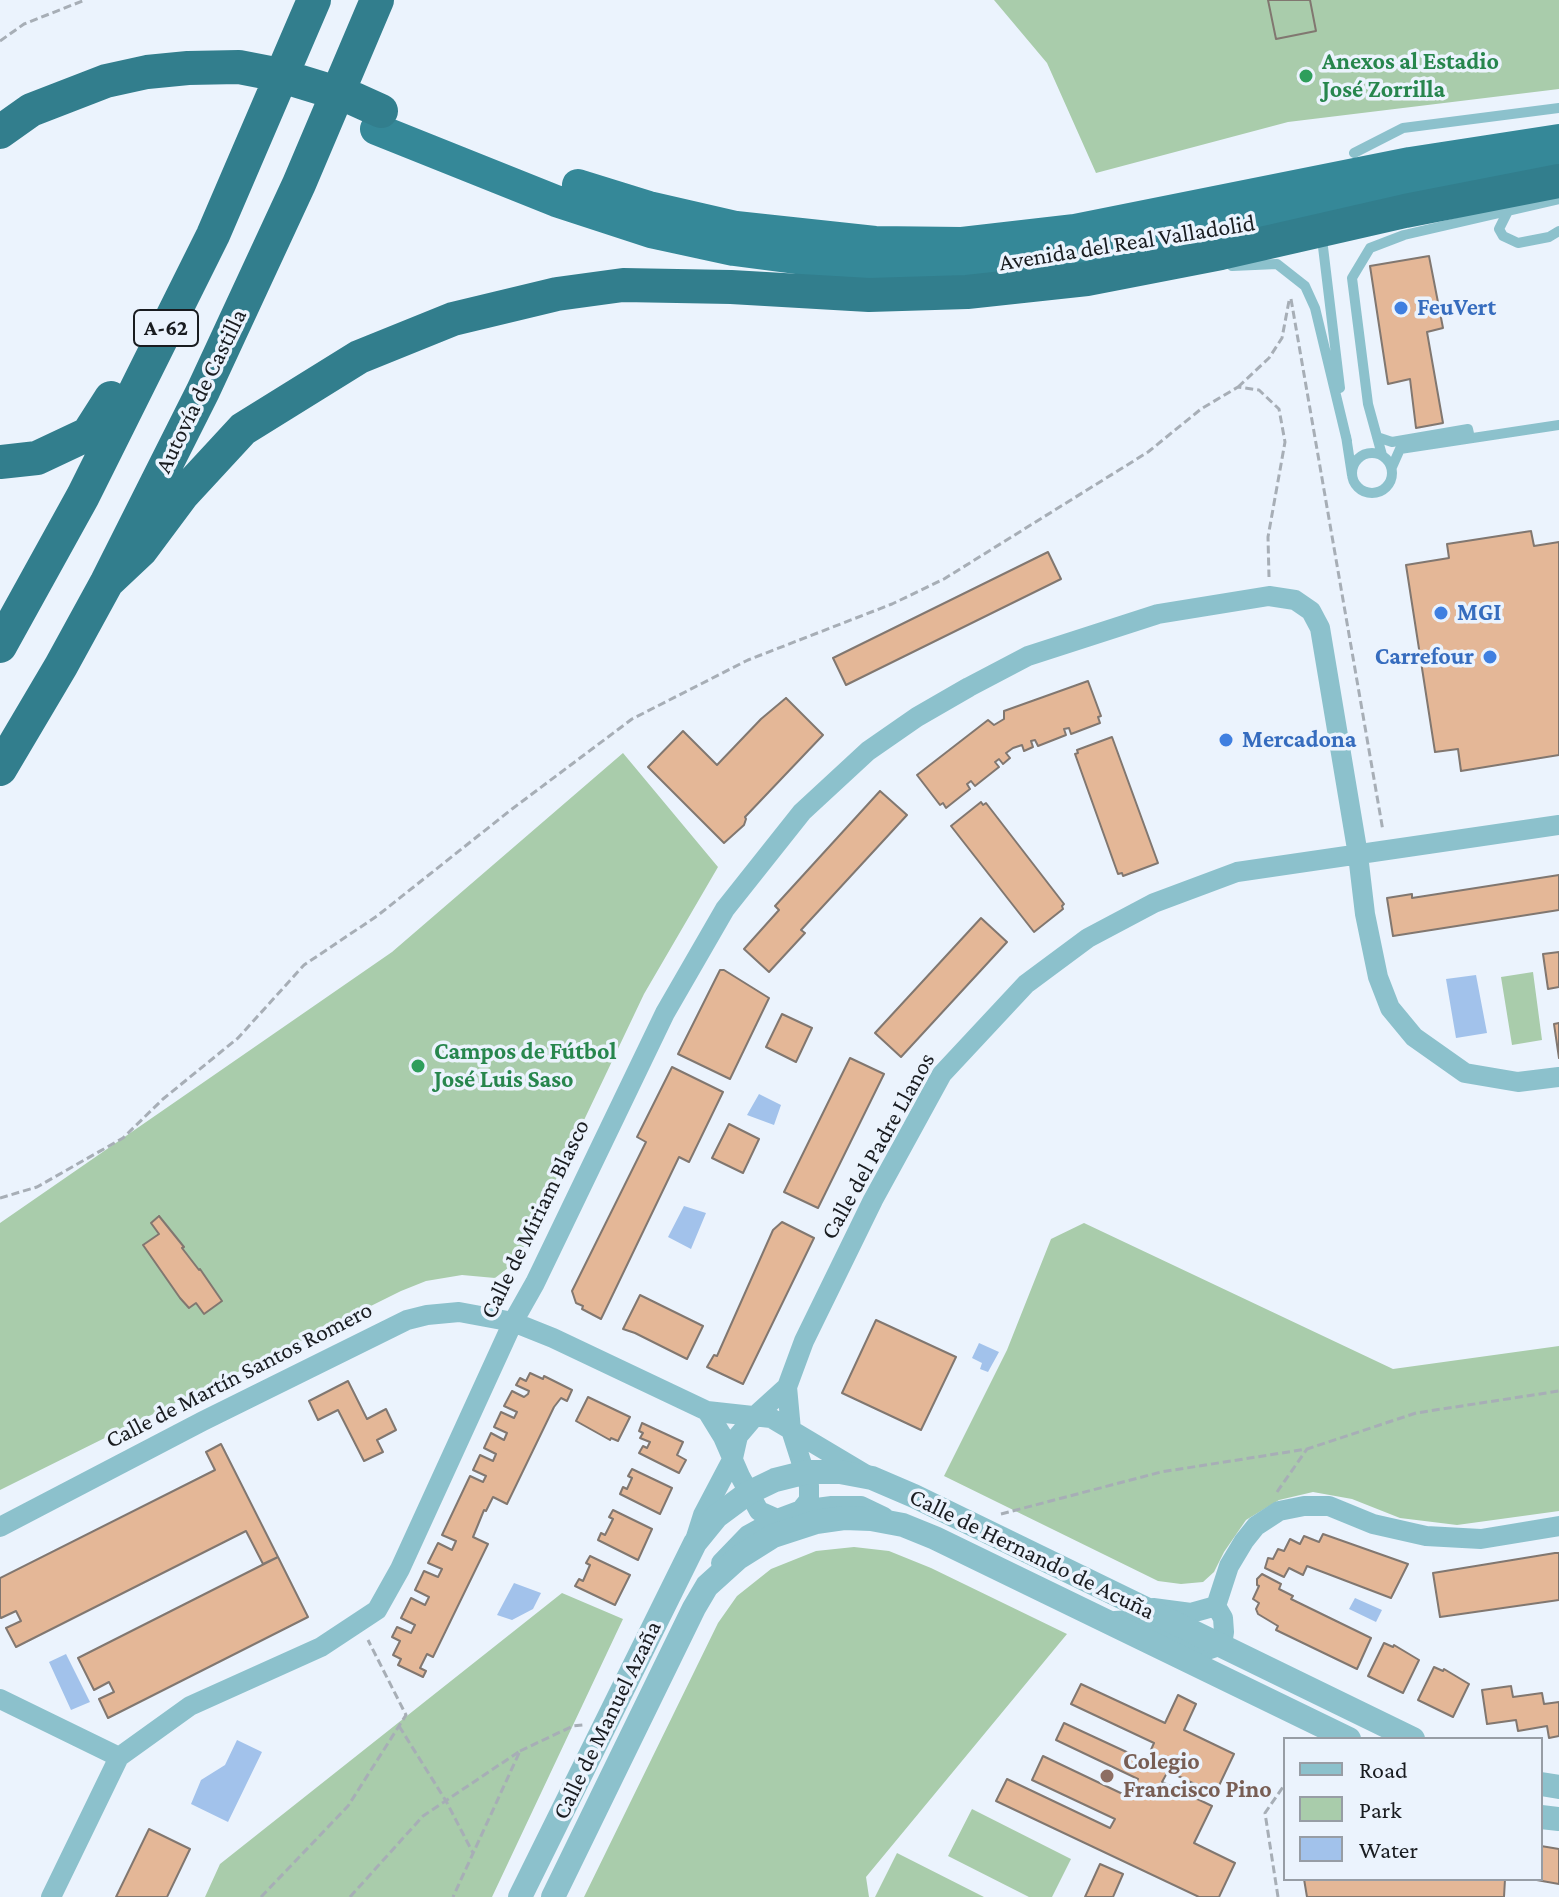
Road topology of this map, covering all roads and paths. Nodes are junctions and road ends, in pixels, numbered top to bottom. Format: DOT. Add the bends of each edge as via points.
graph roads {
  1 [pos="85,0"];
  2 [pos="314,0"];
  3 [pos="377,0"];
  4 [pos="0,41"];
  5 [pos="239,77"];
  6 [pos="1559,108"];
  7 [pos="379,120"];
  8 [pos="0,132"];
  9 [pos="1559,140"];
  10 [pos="1354,153"];
  11 [pos="0,158"];
  12 [pos="1559,166"];
  13 [pos="1559,181"];
  14 [pos="1559,199"];
  15 [pos="1508,211"];
  16 [pos="1559,231"];
  17 [pos="213,235"];
  18 [pos="1323,247"];
  19 [pos="1087,279"];
  20 [pos="1300,283"];
  21 [pos="1291,299"];
  22 [pos="1238,387"];
  23 [pos="1559,425"];
  24 [pos="1469,434"];
  25 [pos="1377,437"];
  26 [pos="1347,441"];
  27 [pos="1382,455"];
  28 [pos="0,462"];
  29 [pos="1392,467"];
  30 [pos="1352,475"];
  31 [pos="107,582"];
  32 [pos="1269,596"];
  33 [pos="0,646"];
  34 [pos="0,769"];
  35 [pos="1559,825"];
  36 [pos="1393,850"];
  37 [pos="1358,855"];
  38 [pos="1559,1077"];
  39 [pos="0,1198"];
  40 [pos="513,1322"];
  41 [pos="787,1387"];
  42 [pos="1559,1391"];
  43 [pos="707,1411"];
  44 [pos="755,1416"];
  45 [pos="791,1430"];
  46 [pos="1307,1449"];
  47 [pos="733,1458"];
  48 [pos="807,1472"];
  49 [pos="872,1478"];
  50 [pos="748,1493"];
  51 [pos="1275,1495"];
  52 [pos="801,1510"];
  53 [pos="903,1525"];
  54 [pos="1559,1526"];
  55 [pos="0,1527"];
  56 [pos="775,1527"];
  57 [pos="976,1527"];
  58 [pos="695,1543"];
  59 [pos="1216,1606"];
  60 [pos="1107,1621"];
  61 [pos="359,1623"];
  62 [pos="1192,1630"];
  63 [pos="1222,1645"];
  64 [pos="1223,1677"];
  65 [pos="0,1699"];
  66 [pos="399,1726"];
  67 [pos="573,1726"];
  68 [pos="1345,1737"];
  69 [pos="1409,1737"];
  70 [pos="520,1751"];
  71 [pos="119,1757"];
  72 [pos="1283,1787"];
  73 [pos="446,1801"];
  74 [pos="473,1853"];
  75 [pos="51,1897"];
  76 [pos="261,1897"];
  77 [pos="350,1897"];
  78 [pos="453,1897"];
  79 [pos="520,1897"];
  80 [pos="553,1897"];
  81 [pos="1278,1897"];
  1 -- 4 [label="path" via="24,24"];
  2 -- 17 [label="highway, A-62"];
  3 -- 31 [label="highway, Autovía de Castilla / A-62" via="274,239"];
  5 -- 7 [label="highway" via="269,91"];
  5 -- 8 [label="highway" via="188,68 106,81 31,110"];
  5 -- 11 [label="highway" via="110,97 38,127"];
  6 -- 10 [label="lane" via="1403,128"];
  7 -- 9 [label="highway, Avenida del Real Valladolid" via="649,207 736,227 920,244 1075,230 1410,163"];
  7 -- 12 [label="highway, Avenida del Real Valladolid" via="556,201 651,232 734,250 880,269 968,268 1078,256 1416,188"];
  13 -- 19 [label="highway"];
  14 -- 15 [label="lane"];
  15 -- 16 [label="lane" via="1499,229 1518,243"];
  15 -- 25 [label="lane" via="1370,248 1352,278"];
  17 -- 28 [label="highway" via="88,434 37,458"];
  17 -- 33 [label="highway, A-62" via="83,496"];
  18 -- 26 [label="lane"];
  19 -- 20 [label="lane" via="1277,264"];
  19 -- 31 [label="highway" via="967,292 869,295 623,285 557,294 453,319 359,357 243,429 182,495 141,550"];
  20 -- 21 [label="path"];
  20 -- 26 [label="lane" via="1315,308"];
  21 -- 22 [label="path" via="1282,338"];
  21 -- 36 [label="path" via="1382,829"];
  22 -- 32 [label="path" via="1259,390 1279,409 1285,442 1268,537"];
  22 -- 39 [label="path" via="1148,452 944,579 748,660 632,719 377,916 304,965 238,1038 123,1138 37,1187"];
  23 -- 24 [label="lane"];
  24 -- 25 [label="lane" via="1392,442"];
  24 -- 29 [label="lane" via="1400,449"];
  25 -- 27 [label="lane"];
  26 -- 30 [label="lane"];
  27 -- 29 [label="lane"];
  27 -- 30 [label="lane" via="1364,455"];
  29 -- 30 [label="lane" via="1388,486 1377,493 1361,490"];
  31 -- 34 [label="highway, Autovía de Castilla / A-62"];
  32 -- 37 [label="street, Calle de Miriam Blasco" via="1295,600 1311,611 1320,628"];
  32 -- 40 [label="street, Calle de Miriam Blasco" via="1158,614 1028,656 881,743 802,812 725,909 665,1013"];
  35 -- 36 [label="street, Calle del Padre Llanos"];
  36 -- 37 [label="street, Calle del Padre Llanos"];
  37 -- 38 [label="street, Calle de Miriam Blasco" via="1378,977 1390,1008 1414,1037 1465,1073 1518,1082"];
  37 -- 41 [label="street, Calle del Padre Llanos" via="1237,872 1154,903 1088,938 1026,984 942,1074 866,1214"];
  40 -- 43 [label="street, Calle de Hernando de Acuña"];
  40 -- 55 [label="street, Calle de Martín Santos Romero" via="459,1312 407,1320"];
  40 -- 61 [label="street, Calle de Miriam Blasco" via="400,1569 377,1610"];
  41 -- 44 [label="street, Calle del Padre Llanos"];
  41 -- 45 [label="street, Calle del Padre Llanos"];
  42 -- 46 [label="path" via="1416,1413"];
  43 -- 44 [label="street, Calle de Hernando de Acuña"];
  43 -- 47 [label="street"];
  44 -- 45 [label="street, Calle de Hernando de Acuña"];
  44 -- 47 [label="street, Calle de Manuel Azaña" via="738,1436"];
  45 -- 48 [label="street"];
  45 -- 49 [label="street, Calle de Hernando de Acuña"];
  46 -- 51 [label="path"];
  46 -- 57 [label="path" via="1161,1472 992,1516"];
  47 -- 50 [label="street"];
  47 -- 58 [label="street, Calle de Manuel Azaña" via="703,1515"];
  48 -- 49 [label="street, Calle de Hernando de Acuña"];
  48 -- 50 [label="street, Calle de Hernando de Acuña"];
  48 -- 52 [label="street" via="809,1500"];
  49 -- 57 [label="street, Calle de Hernando de Acuña"];
  50 -- 56 [label="street"];
  50 -- 58 [label="street, Calle de Manuel Azaña" via="717,1516"];
  52 -- 53 [label="street, Calle de Hernando de Acuña" via="861,1506"];
  52 -- 56 [label="street, Calle de Hernando de Acuña"];
  53 -- 56 [label="street, Calle de Hernando de Acuña" via="844,1518"];
  53 -- 60 [label="street, Calle de Hernando de Acuña"];
  54 -- 59 [label="street" via="1481,1539 1426,1536 1373,1524 1329,1506 1279,1511 1244,1541"];
  56 -- 80 [label="street, Calle de Manuel Azaña" via="707,1586"];
  57 -- 62 [label="street, Calle de Hernando de Acuña"];
  58 -- 79 [label="street, Calle de Manuel Azaña"];
  59 -- 62 [label="street"];
  59 -- 63 [label="street" via="1223,1618"];
  60 -- 62 [label="street, Calle de Hernando de Acuña"];
  60 -- 64 [label="street, Calle de Hernando de Acuña"];
  61 -- 66 [label="path" via="406,1715"];
  61 -- 71 [label="street, Calle de Miriam Blasco" via="321,1647 190,1706"];
  62 -- 63 [label="street, Calle de Hernando de Acuña"];
  62 -- 64 [label="street, Calle de Hernando de Acuña"];
  63 -- 69 [label="street, Calle de Hernando de Acuña"];
  64 -- 68 [label="street, Calle de Hernando de Acuña"];
  65 -- 71 [label="street"];
  66 -- 73 [label="path"];
  66 -- 76 [label="path" via="348,1806"];
  67 -- 70 [label="path"];
  70 -- 73 [label="path"];
  70 -- 74 [label="path"];
  71 -- 75 [label="street, Calle de Miriam Blasco"];
  72 -- 81 [label="path" via="1265,1813"];
  73 -- 74 [label="path"];
  73 -- 77 [label="path" via="423,1816"];
  74 -- 78 [label="path"];
}
